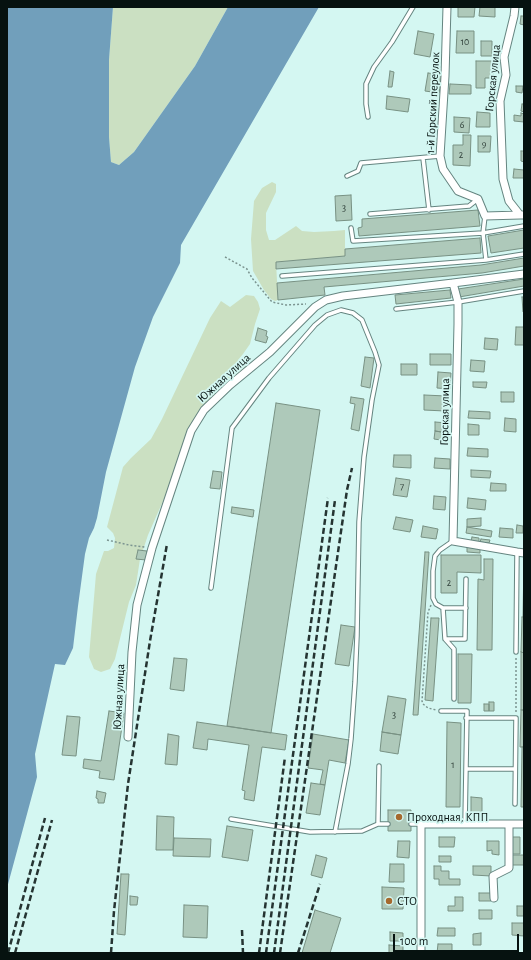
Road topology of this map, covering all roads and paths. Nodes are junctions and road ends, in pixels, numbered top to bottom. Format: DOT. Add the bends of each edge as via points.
graph roads {
  1 [pos="413,7"];
  2 [pos="447,7"];
  3 [pos="515,7"];
  4 [pos="368,117"];
  5 [pos="440,156"];
  6 [pos="423,158"];
  7 [pos="346,176"];
  8 [pos="478,199"];
  9 [pos="429,210"];
  10 [pos="370,214"];
  11 [pos="522,215"];
  12 [pos="485,216"];
  13 [pos="524,226"];
  14 [pos="351,228"];
  15 [pos="483,233"];
  16 [pos="524,254"];
  17 [pos="225,257"];
  18 [pos="486,260"];
  19 [pos="524,274"];
  20 [pos="282,276"];
  21 [pos="454,283"];
  22 [pos="524,291"];
  23 [pos="458,302"];
  24 [pos="307,304"];
  25 [pos="396,309"];
  26 [pos="107,540"];
  27 [pos="453,541"];
  28 [pos="152,548"];
  29 [pos="521,552"];
  30 [pos="466,579"];
  31 [pos="211,588"];
  32 [pos="435,601"];
  33 [pos="442,608"];
  34 [pos="466,608"];
  35 [pos="445,639"];
  36 [pos="516,652"];
  37 [pos="454,699"];
  38 [pos="441,711"];
  39 [pos="466,718"];
  40 [pos="516,718"];
  41 [pos="128,737"];
  42 [pos="379,766"];
  43 [pos="466,769"];
  44 [pos="515,769"];
  45 [pos="515,804"];
  46 [pos="231,819"];
  47 [pos="378,824"];
  48 [pos="388,824"];
  49 [pos="411,824"];
  50 [pos="421,824"];
  51 [pos="465,824"];
  52 [pos="509,824"];
  53 [pos="524,824"];
  54 [pos="335,832"];
  55 [pos="494,898"];
  56 [pos="421,953"];
  1 -- 4 [label="lane" via="374,67 366,84"];
  2 -- 5 [label="street, 1-й Горский переулок"];
  3 -- 11 [label="street, Горская улица" via="504,57 506,75 500,101 503,179 509,201"];
  5 -- 6 [label="lane"];
  5 -- 8 [label="street, 1-й Горский переулок" via="443,169 458,191"];
  6 -- 7 [label="lane" via="361,163 358,171"];
  6 -- 9 [label="lane"];
  8 -- 9 [label="lane" via="469,206"];
  8 -- 12 [label="street"];
  9 -- 10 [label="lane"];
  11 -- 12 [label="street"];
  12 -- 15 [label="lane"];
  13 -- 15 [label="lane"];
  14 -- 15 [label="lane" via="353,241"];
  15 -- 18 [label="lane"];
  16 -- 18 [label="lane"];
  17 -- 24 [label="path" via="246,269 272,302 286,305"];
  18 -- 20 [label="lane"];
  19 -- 21 [label="street, Южная улица"];
  21 -- 23 [label="street, Горская улица"];
  21 -- 28 [label="street, Южная улица" via="343,296 326,300 315,307 270,352 204,410 191,431"];
  22 -- 23 [label="lane"];
  23 -- 25 [label="lane"];
  23 -- 27 [label="street, Горская улица"];
  26 -- 28 [label="path"];
  27 -- 29 [label="street"];
  27 -- 32 [label="lane" via="436,556 433,571"];
  28 -- 41 [label="street, Южная улица" via="137,605"];
  29 -- 36 [label="lane"];
  30 -- 34 [label="lane"];
  31 -- 54 [label="lane" via="232,428 269,378 315,325 327,315 341,310 353,313 362,320 379,366 364,457 359,522 357,636 351,739"];
  32 -- 33 [label="lane"];
  32 -- 38 [label="path" via="428,612 422,701 428,708"];
  33 -- 34 [label="lane"];
  33 -- 35 [label="lane"];
  34 -- 35 [label="lane" via="466,639"];
  35 -- 37 [label="lane" via="454,649"];
  36 -- 40 [label="path"];
  38 -- 39 [label="lane" via="466,711"];
  39 -- 40 [label="lane"];
  39 -- 43 [label="lane"];
  40 -- 44 [label="lane"];
  42 -- 47 [label="lane"];
  43 -- 44 [label="lane"];
  43 -- 51 [label="lane"];
  44 -- 45 [label="lane"];
  46 -- 54 [label="lane" via="310,832"];
  47 -- 48 [label="lane"];
  47 -- 54 [label="lane" via="362,831"];
  49 -- 50 [label="lane"];
  50 -- 51 [label="street"];
  50 -- 56 [label="street"];
  51 -- 52 [label="street"];
  52 -- 53 [label="street"];
  52 -- 55 [label="street" via="509,868 493,876"];
}
